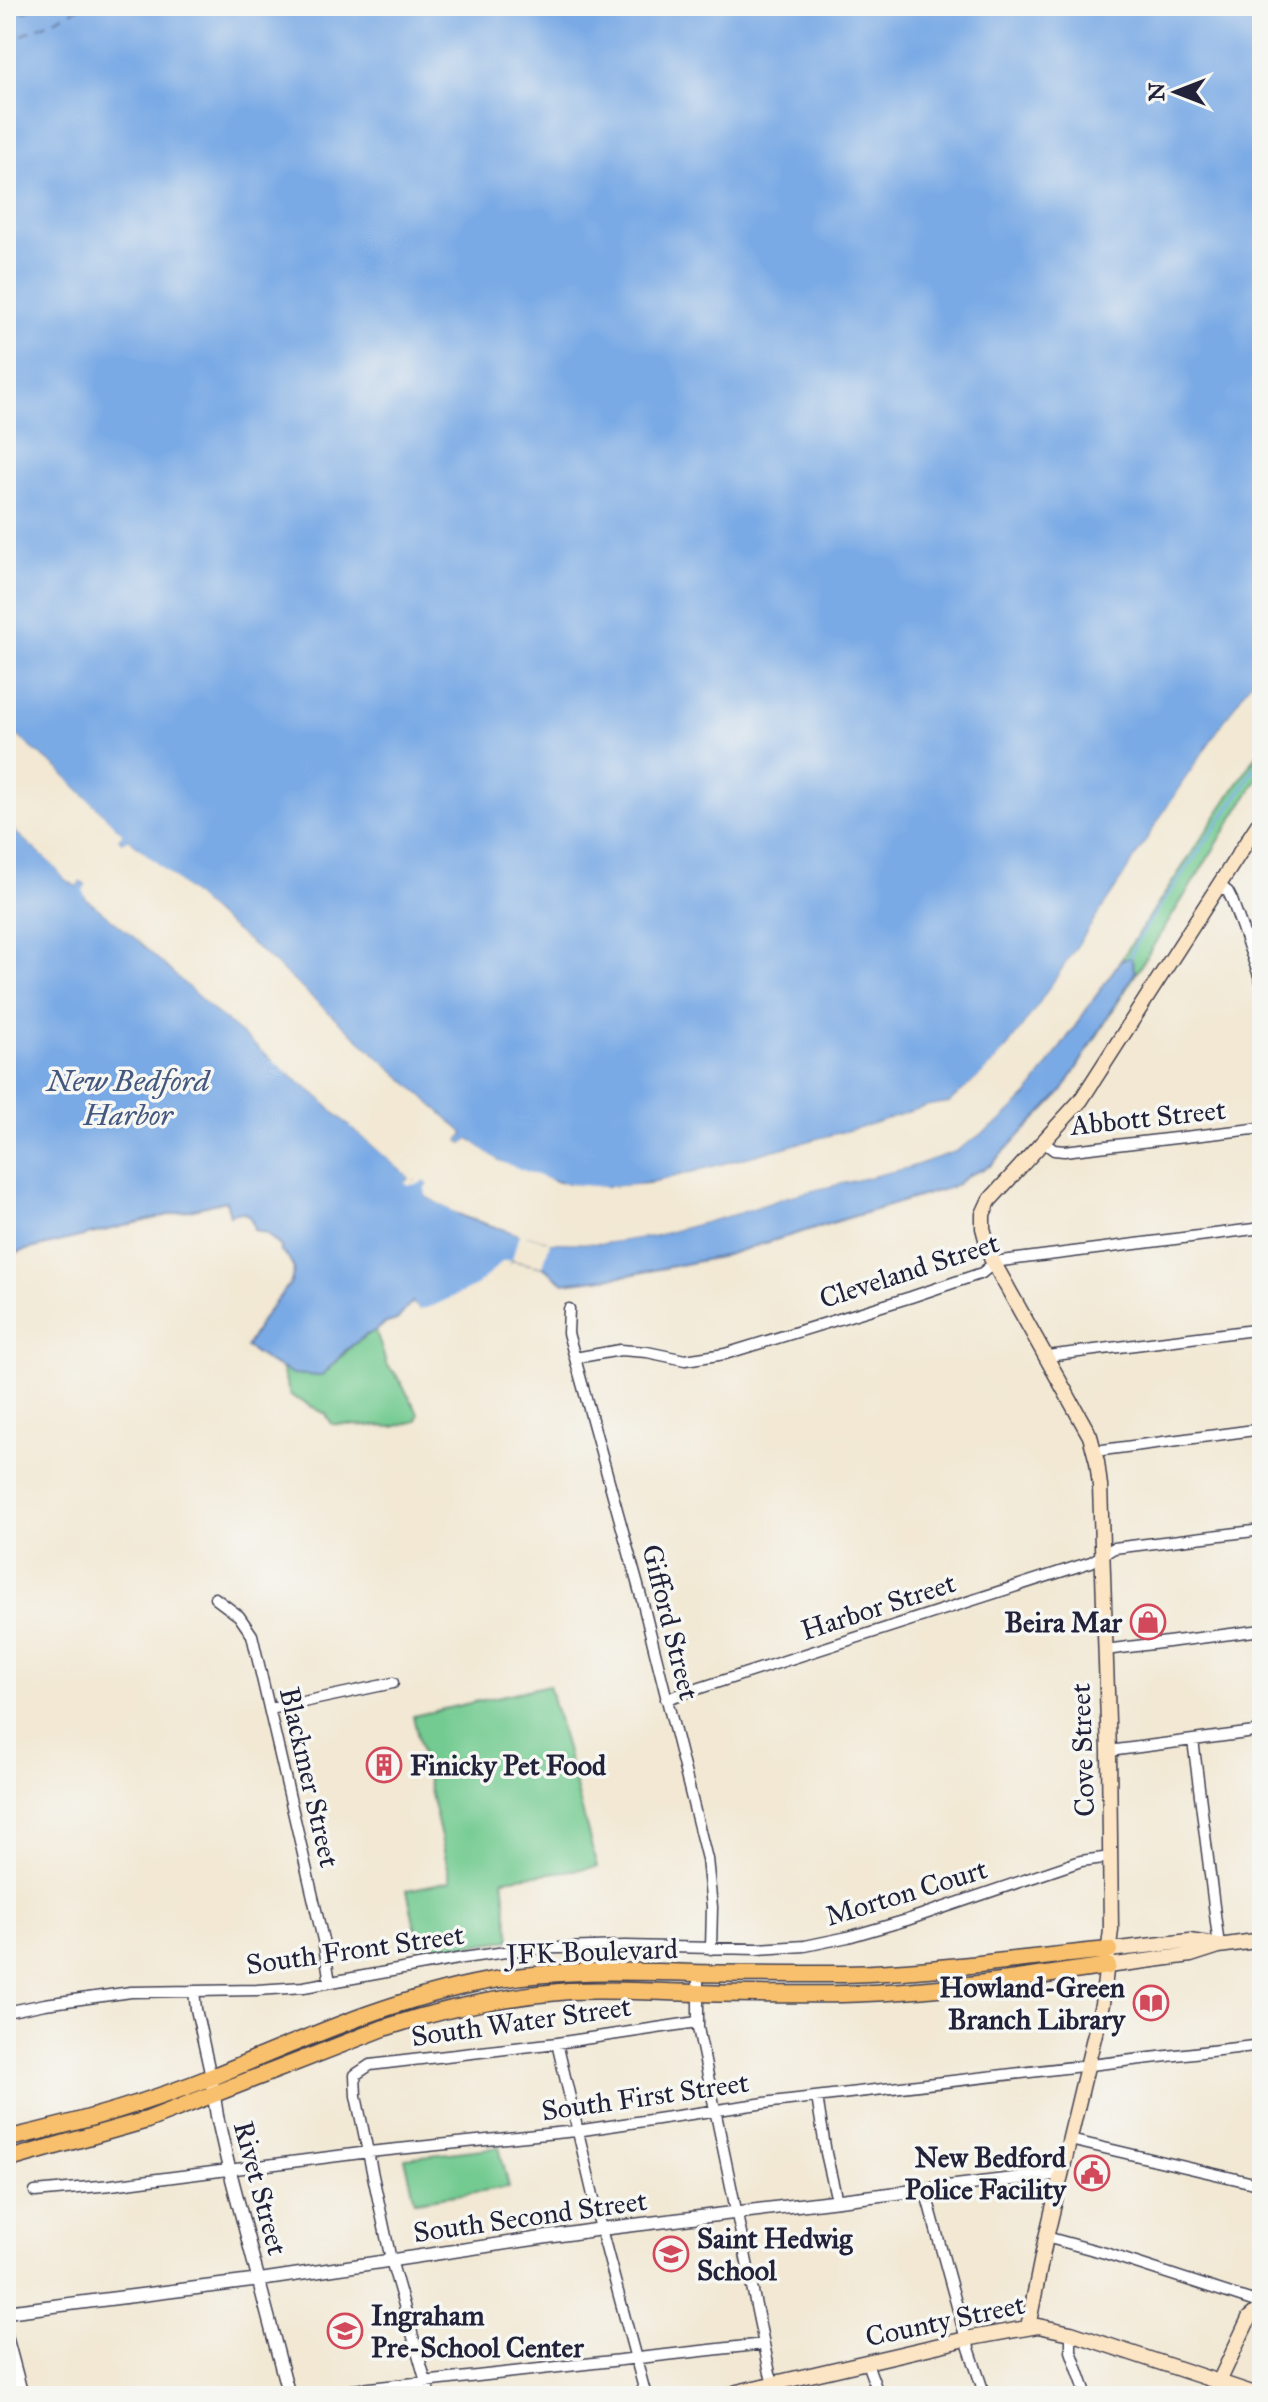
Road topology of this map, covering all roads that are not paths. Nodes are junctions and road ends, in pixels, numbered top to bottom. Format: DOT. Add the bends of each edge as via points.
graph roads {
  1 [pos="1262,818"];
  2 [pos="1219,885"];
  3 [pos="1262,984"];
  4 [pos="1262,1128"];
  5 [pos="1043,1142"];
  6 [pos="1262,1228"];
  7 [pos="994,1263"];
  8 [pos="569,1309"];
  9 [pos="1262,1329"];
  10 [pos="1047,1356"];
  11 [pos="575,1358"];
  12 [pos="1262,1429"];
  13 [pos="1095,1451"];
  14 [pos="1262,1530"];
  15 [pos="1103,1555"];
  16 [pos="215,1598"];
  17 [pos="1262,1630"];
  18 [pos="1105,1650"];
  19 [pos="393,1683"];
  20 [pos="666,1699"];
  21 [pos="270,1709"];
  22 [pos="1262,1731"];
  23 [pos="1193,1740"];
  24 [pos="1109,1751"];
  25 [pos="1111,1857"];
  26 [pos="1262,1940"];
  27 [pos="1219,1946"];
  28 [pos="711,1949"];
  29 [pos="1108,1958"];
  30 [pos="698,1973"];
  31 [pos="330,1982"];
  32 [pos="194,1991"];
  33 [pos="698,1993"];
  34 [pos="6,2012"];
  35 [pos="697,2022"];
  36 [pos="557,2043"];
  37 [pos="1262,2045"];
  38 [pos="1088,2065"];
  39 [pos="211,2077"];
  40 [pos="213,2096"];
  41 [pos="817,2097"];
  42 [pos="715,2111"];
  43 [pos="576,2131"];
  44 [pos="6,2139"];
  45 [pos="1070,2140"];
  46 [pos="369,2152"];
  47 [pos="6,2160"];
  48 [pos="231,2170"];
  49 [pos="1062,2173"];
  50 [pos="1262,2185"];
  51 [pos="925,2190"];
  52 [pos="35,2192"];
  53 [pos="837,2201"];
  54 [pos="737,2214"];
  55 [pos="601,2229"];
  56 [pos="1046,2237"];
  57 [pos="391,2260"];
  58 [pos="260,2280"];
  59 [pos="1262,2306"];
  60 [pos="6,2312"];
  61 [pos="1028,2327"];
  62 [pos="1071,2333"];
  63 [pos="6,2336"];
  64 [pos="966,2339"];
  65 [pos="764,2344"];
  66 [pos="635,2359"];
  67 [pos="867,2363"];
  68 [pos="428,2382"];
  69 [pos="1219,2382"];
  70 [pos="777,2390"];
  71 [pos="22,2396"];
  72 [pos="289,2396"];
  73 [pos="299,2396"];
  74 [pos="430,2396"];
  75 [pos="646,2396"];
  76 [pos="728,2396"];
  77 [pos="879,2396"];
  78 [pos="985,2396"];
  79 [pos="1087,2396"];
  80 [pos="1261,2396"];
  1 -- 2 [label="main road"];
  2 -- 3 [label="street" via="1231,897"];
  2 -- 5 [label="main road" via="1081,1100"];
  4 -- 5 [label="street, Abbott Street" via="1064,1151"];
  5 -- 7 [label="main road, Cove Street" via="985,1210 985,1243"];
  6 -- 7 [label="street, Cleveland Street"];
  7 -- 10 [label="main road, Cove Street"];
  7 -- 11 [label="street, Cleveland Street" via="982,1273 725,1354 685,1360 620,1350"];
  8 -- 11 [label="street, Gifford Street"];
  9 -- 10 [label="street"];
  10 -- 13 [label="main road, Cove Street"];
  11 -- 20 [label="street, Gifford Street"];
  12 -- 13 [label="street"];
  13 -- 15 [label="main road, Cove Street"];
  14 -- 15 [label="street, Harbor Street" via="1114,1548"];
  15 -- 18 [label="main road, Cove Street"];
  15 -- 20 [label="street, Harbor Street"];
  16 -- 21 [label="street, Blackmer Street" via="239,1616 252,1635"];
  17 -- 18 [label="street"];
  18 -- 24 [label="main road, Cove Street"];
  19 -- 21 [label="street"];
  20 -- 28 [label="street, Gifford Street" via="707,1859"];
  21 -- 31 [label="street, Blackmer Street"];
  22 -- 23 [label="street"];
  23 -- 24 [label="street"];
  23 -- 27 [label="street"];
  24 -- 25 [label="main road, Cove Street"];
  25 -- 28 [label="street, Morton Court" via="1081,1861 837,1940 782,1948"];
  25 -- 29 [label="main road, Cove Street"];
  26 -- 27 [label="main road"];
  27 -- 29 [label="main road" via="1190,1941"];
  28 -- 31 [label="street, South Front Street" via="527,1949"];
  29 -- 30 [label="main road, JFK Boulevard" via="885,1972"];
  29 -- 33 [label="main road, JFK Boulevard" via="915,1991"];
  29 -- 38 [label="main road, Cove Street"];
  30 -- 33 [label="street"];
  30 -- 39 [label="main road, JFK Boulevard" via="571,1972 467,1985 364,2014"];
  31 -- 32 [label="street, South Front Street"];
  32 -- 34 [label="street, South Front Street" via="113,1994"];
  32 -- 39 [label="street, Rivet Street"];
  33 -- 35 [label="street"];
  33 -- 40 [label="main road, JFK Boulevard" via="572,1991 466,2006 367,2033"];
  35 -- 36 [label="street, South Water Street"];
  35 -- 42 [label="street"];
  36 -- 43 [label="street"];
  36 -- 46 [label="street, South Water Street" via="370,2065 355,2075"];
  37 -- 38 [label="street, South First Street"];
  38 -- 41 [label="street, South First Street"];
  38 -- 45 [label="main road, Cove Street"];
  39 -- 40 [label="street, Rivet Street"];
  39 -- 44 [label="main road, JFK Boulevard"];
  40 -- 47 [label="main road, JFK Boulevard"];
  40 -- 48 [label="street, Rivet Street"];
  41 -- 42 [label="street, South First Street"];
  41 -- 53 [label="street"];
  42 -- 43 [label="street, South First Street"];
  42 -- 54 [label="street"];
  43 -- 46 [label="street, South First Street"];
  43 -- 55 [label="street"];
  45 -- 49 [label="main road, Cove Street"];
  45 -- 50 [label="street"];
  46 -- 48 [label="street, South First Street"];
  46 -- 57 [label="street"];
  48 -- 52 [label="street, South First Street"];
  48 -- 58 [label="street, Rivet Street"];
  49 -- 51 [label="street, South Second Street"];
  49 -- 56 [label="main road, Cove Street"];
  51 -- 53 [label="street, South Second Street"];
  51 -- 64 [label="street"];
  53 -- 54 [label="street, South Second Street"];
  54 -- 55 [label="street, South Second Street"];
  54 -- 65 [label="street"];
  55 -- 57 [label="street, South Second Street"];
  55 -- 66 [label="street"];
  56 -- 59 [label="street"];
  56 -- 61 [label="main road, Cove Street"];
  57 -- 58 [label="street, South Second Street"];
  57 -- 68 [label="street"];
  58 -- 60 [label="street, South Second Street"];
  58 -- 72 [label="street, Rivet Street"];
  59 -- 69 [label="main road" via="1249,2318"];
  61 -- 62 [label="main road, County Street"];
  61 -- 64 [label="main road, County Street"];
  62 -- 69 [label="main road, County Street"];
  62 -- 79 [label="street" via="1071,2351"];
  63 -- 71 [label="street"];
  64 -- 67 [label="main road, County Street"];
  64 -- 78 [label="street"];
  65 -- 66 [label="street"];
  65 -- 70 [label="street"];
  66 -- 68 [label="street"];
  66 -- 75 [label="street"];
  67 -- 70 [label="main road, County Street"];
  67 -- 77 [label="street"];
  68 -- 73 [label="street"];
  68 -- 74 [label="street"];
  69 -- 80 [label="main road, County Street"];
  70 -- 76 [label="main road, County Street"];
}
